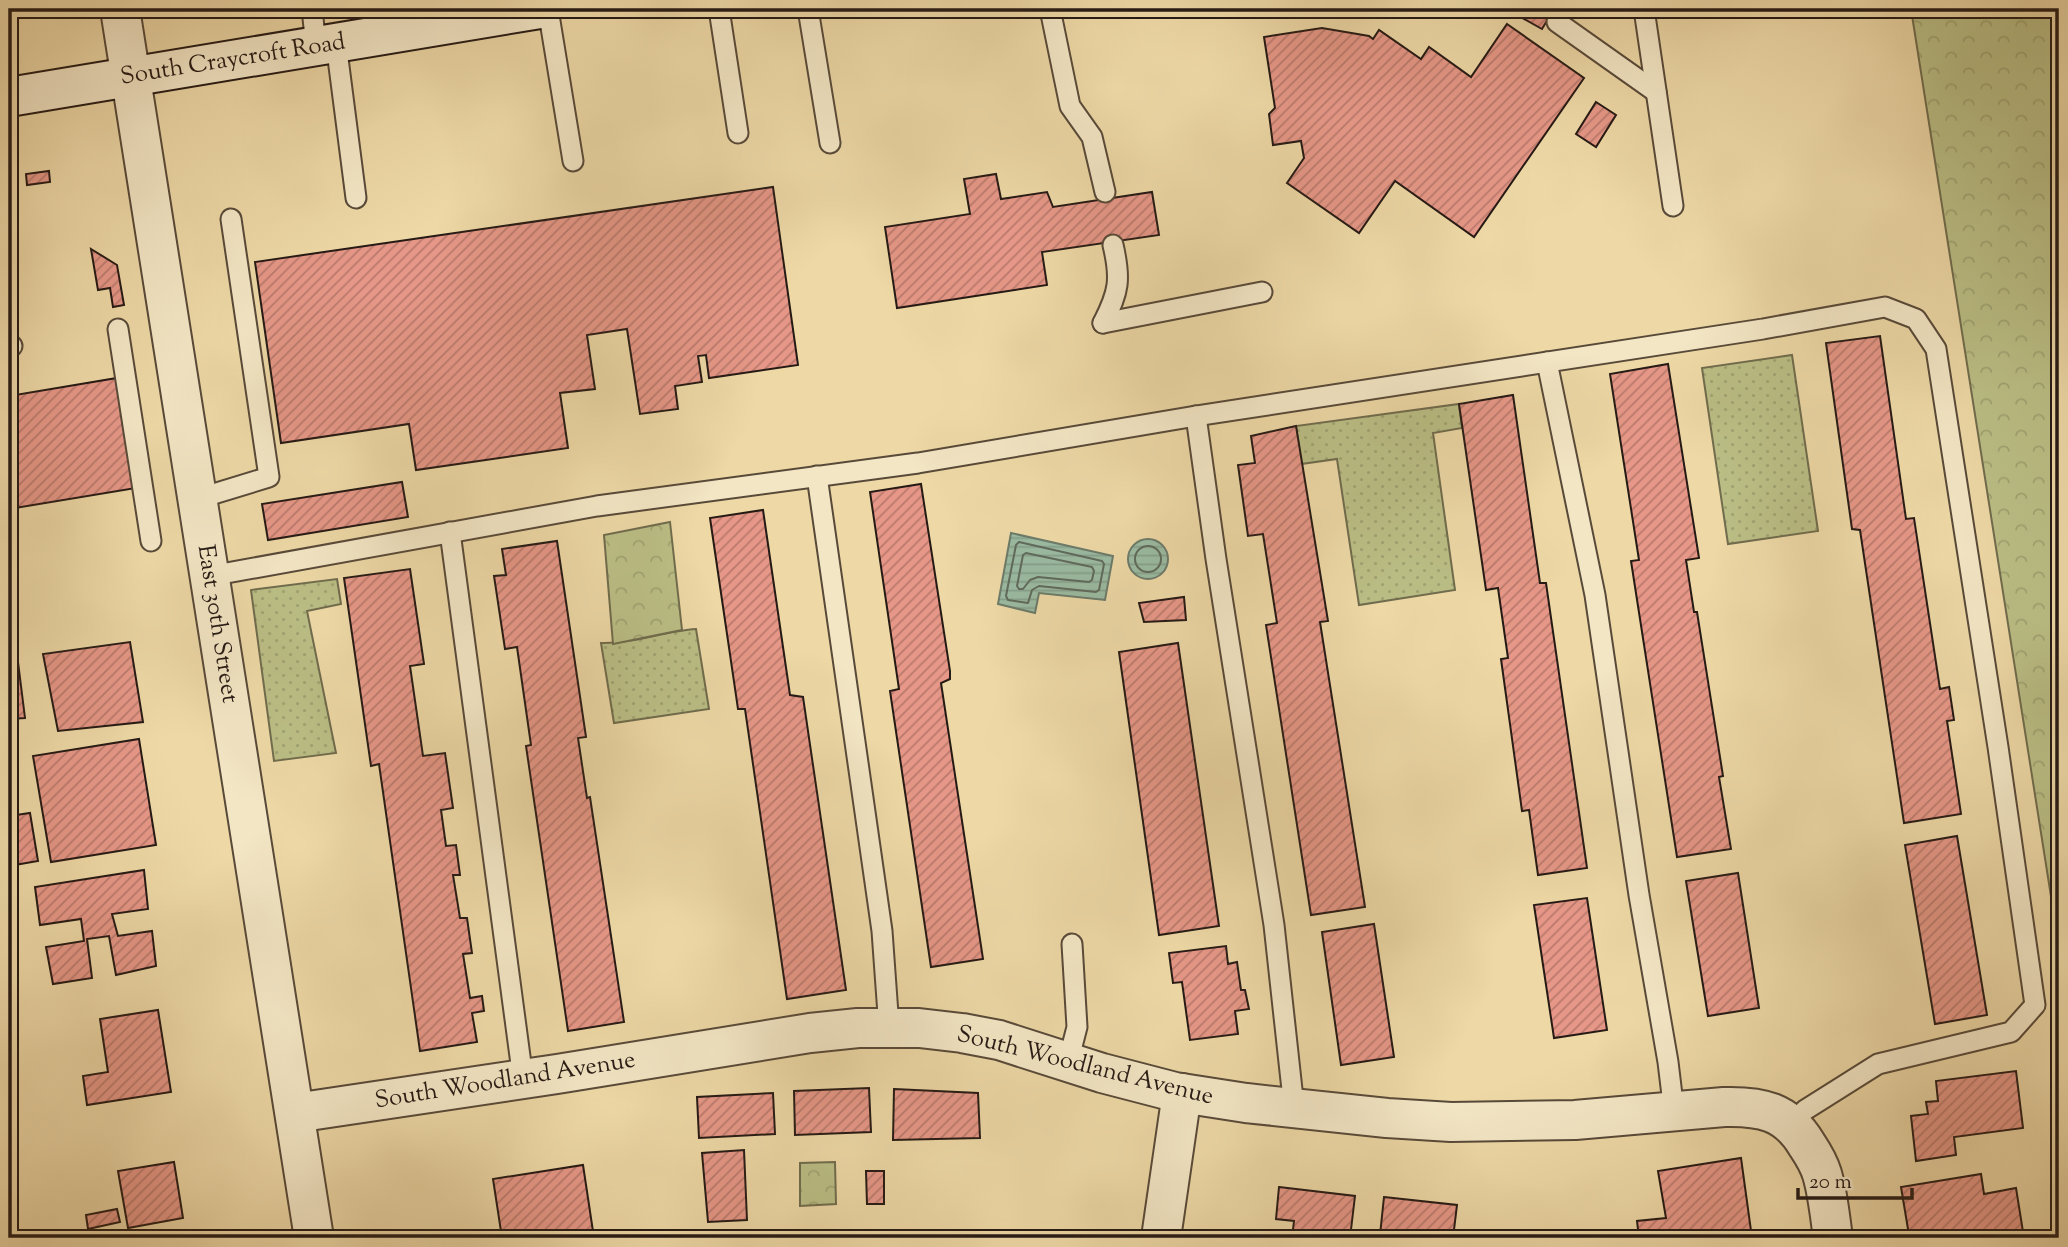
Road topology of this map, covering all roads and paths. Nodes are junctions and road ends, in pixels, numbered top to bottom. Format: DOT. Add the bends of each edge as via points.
graph roads {
  1 [pos="120,9"];
  2 [pos="312,9"];
  3 [pos="540,9"];
  4 [pos="548,9"];
  5 [pos="719,9"];
  6 [pos="808,9"];
  7 [pos="1050,9"];
  8 [pos="1644,9"];
  9 [pos="428,18"];
  10 [pos="1558,22"];
  11 [pos="326,45"];
  12 [pos="131,77"];
  13 [pos="1656,92"];
  14 [pos="9,97"];
  15 [pos="738,133"];
  16 [pos="830,143"];
  17 [pos="573,161"];
  18 [pos="1105,192"];
  19 [pos="356,198"];
  20 [pos="1673,206"];
  21 [pos="231,219"];
  22 [pos="1113,245"];
  23 [pos="1262,292"];
  24 [pos="118,329"];
  25 [pos="1547,362"];
  26 [pos="1196,416"];
  27 [pos="817,476"];
  28 [pos="197,499"];
  29 [pos="450,532"];
  30 [pos="151,541"];
  31 [pos="209,576"];
  32 [pos="1072,944"];
  33 [pos="889,1028"];
  34 [pos="1068,1062"];
  35 [pos="523,1079"];
  36 [pos="1182,1093"];
  37 [pos="1294,1108"];
  38 [pos="1674,1112"];
  39 [pos="295,1113"];
  40 [pos="1798,1117"];
  41 [pos="314,1238"];
  42 [pos="1160,1238"];
  43 [pos="1833,1238"];
  1 -- 12 [label="street, East 30th Street"];
  2 -- 11 [label="lane"];
  3 -- 9 [label="street, South Craycroft Road"];
  4 -- 17 [label="lane"];
  5 -- 15 [label="lane"];
  6 -- 16 [label="lane"];
  7 -- 18 [label="lane" via="1070,106 1093,137"];
  8 -- 13 [label="lane"];
  9 -- 11 [label="street, South Craycroft Road"];
  10 -- 13 [label="lane"];
  11 -- 12 [label="street, South Craycroft Road"];
  11 -- 19 [label="lane"];
  12 -- 14 [label="street, South Craycroft Road"];
  12 -- 28 [label="street, East 30th Street"];
  13 -- 20 [label="lane"];
  21 -- 28 [label="lane" via="269,477"];
  22 -- 23 [label="lane" via="1119,270 1115,299 1103,323"];
  24 -- 30 [label="lane"];
  25 -- 26 [label="lane"];
  25 -- 38 [label="lane" via="1595,595"];
  25 -- 40 [label="lane" via="1885,307 1916,319 1936,349 2035,1005 2011,1032 1878,1064"];
  26 -- 27 [label="lane"];
  26 -- 37 [label="lane" via="1273,925"];
  27 -- 29 [label="lane" via="597,506"];
  27 -- 33 [label="lane" via="882,931"];
  28 -- 31 [label="street, East 30th Street"];
  29 -- 31 [label="lane"];
  29 -- 35 [label="lane"];
  31 -- 39 [label="street, East 30th Street"];
  32 -- 34 [label="lane" via="1077,1027"];
  33 -- 34 [label="street, South Woodland Avenue" via="999,1040"];
  33 -- 35 [label="street, South Woodland Avenue" via="810,1032"];
  34 -- 36 [label="street, South Woodland Avenue"];
  35 -- 39 [label="street, South Woodland Avenue"];
  36 -- 37 [label="street, South Woodland Avenue"];
  36 -- 42 [label="street"];
  37 -- 38 [label="street, South Woodland Avenue" via="1451,1122 1574,1120"];
  38 -- 40 [label="street, South Woodland Avenue" via="1745,1106"];
  39 -- 41 [label="street, East 30th Street"];
  40 -- 43 [label="street" via="1801,1134 1822,1173"];
}
